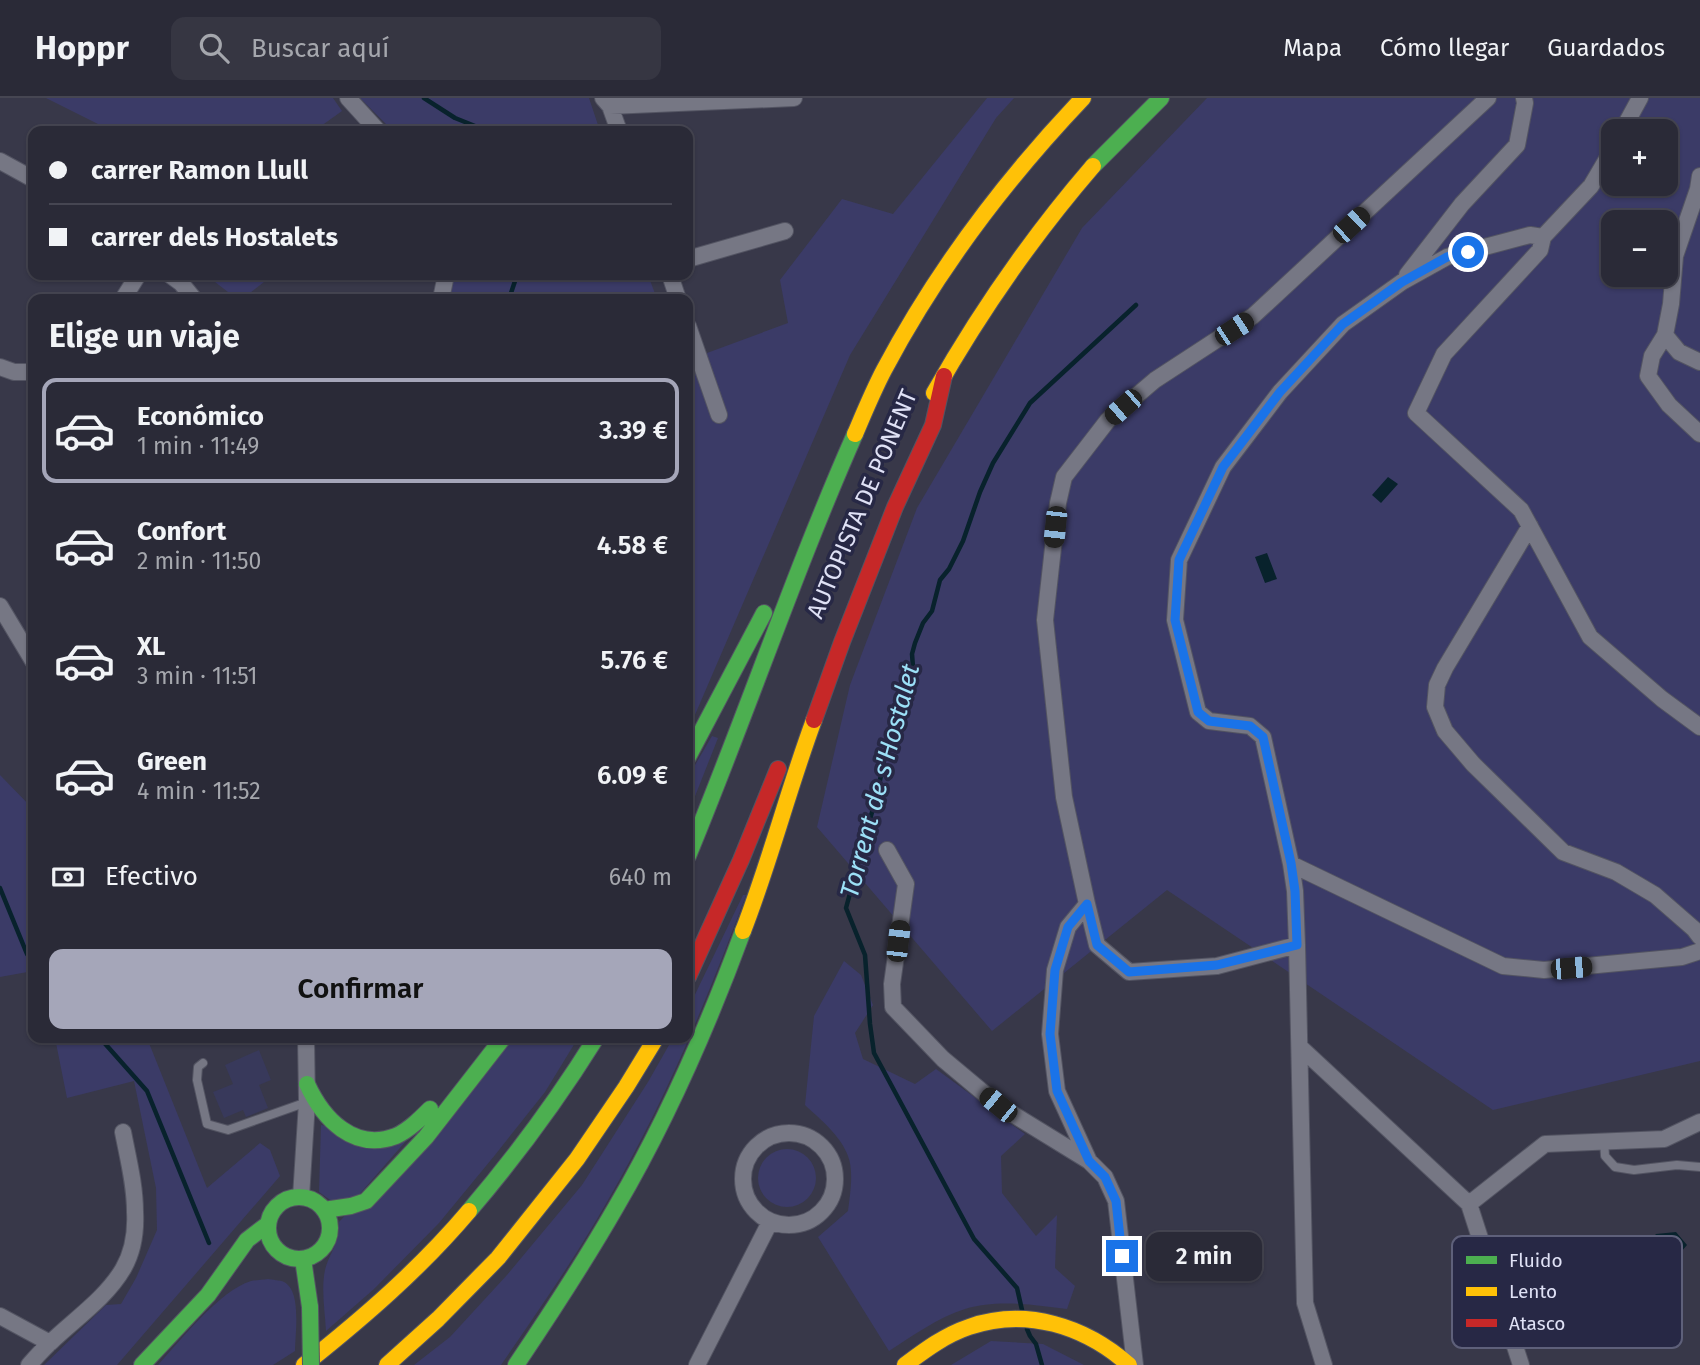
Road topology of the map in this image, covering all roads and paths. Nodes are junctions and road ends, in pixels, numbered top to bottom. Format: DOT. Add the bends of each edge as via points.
graph roads {
  1 [pos="348,98"];
  2 [pos="794,98"];
  3 [pos="1083,98"];
  4 [pos="1161,98"];
  5 [pos="1488,98"];
  6 [pos="1524,98"];
  7 [pos="1640,98"];
  8 [pos="607,102"];
  9 [pos="1629,119"];
  10 [pos="373,126"];
  11 [pos="617,126"];
  12 [pos="0,161"];
  13 [pos="1601,169"];
  14 [pos="28,176"];
  15 [pos="1700,176"];
  16 [pos="785,231"];
  17 [pos="1543,237"];
  18 [pos="693,258"];
  19 [pos="177,280"];
  20 [pos="1402,282"];
  21 [pos="190,294"];
  22 [pos="1665,335"];
  23 [pos="693,340"];
  24 [pos="1700,362"];
  25 [pos="0,367"];
  26 [pos="28,372"];
  27 [pos="944,376"];
  28 [pos="719,415"];
  29 [pos="1700,433"];
  30 [pos="1530,526"];
  31 [pos="806,549"];
  32 [pos="0,606"];
  33 [pos="28,653"];
  34 [pos="807,694"];
  35 [pos="1700,727"];
  36 [pos="693,748"];
  37 [pos="782,757"];
  38 [pos="693,844"];
  39 [pos="887,849"];
  40 [pos="1291,863"];
  41 [pos="1087,904"];
  42 [pos="1700,937"];
  43 [pos="1297,945"];
  44 [pos="1700,951"];
  45 [pos="693,966"];
  46 [pos="306,1043"];
  47 [pos="489,1043"];
  48 [pos="499,1043"];
  49 [pos="593,1043"];
  50 [pos="653,1043"];
  51 [pos="1300,1047"];
  52 [pos="203,1063"];
  53 [pos="307,1084"];
  54 [pos="307,1102"];
  55 [pos="1700,1122"];
  56 [pos="123,1132"];
  57 [pos="1604,1141"];
  58 [pos="1089,1161"];
  59 [pos="1700,1167"];
  60 [pos="301,1197"];
  61 [pos="1469,1203"];
  62 [pos="324,1210"];
  63 [pos="770,1222"];
  64 [pos="268,1224"];
  65 [pos="1480,1236"];
  66 [pos="303,1259"];
  67 [pos="0,1316"];
  68 [pos="50,1343"];
  69 [pos="1516,1348"];
  70 [pos="29,1365"];
  71 [pos="142,1365"];
  72 [pos="304,1365"];
  73 [pos="311,1365"];
  74 [pos="387,1365"];
  75 [pos="516,1365"];
  76 [pos="697,1365"];
  77 [pos="905,1365"];
  78 [pos="1129,1365"];
  79 [pos="1135,1365"];
  80 [pos="1324,1365"];
  81 [pos="1521,1365"];
  1 -- 10 [label="street"];
  2 -- 8 [label="street"];
  3 -- 31 [label="main road, AUTOPISTA DE PONENT" via="1028,158 926,295 887,363"];
  4 -- 27 [label="main road, AUTOPISTA DE PONENT" via="1108,149 1038,232 993,292"];
  5 -- 41 [label="street" via="1253,316 1155,380 1108,421 1064,477 1045,620 1064,797"];
  6 -- 20 [label="street" via="1517,145 1462,204"];
  7 -- 9 [label="street"];
  8 -- 11 [label="street"];
  12 -- 14 [label="street"];
  13 -- 17 [label="street"];
  15 -- 22 [label="street" via="1675,256"];
  16 -- 18 [label="street"];
  17 -- 20 [label="street" via="1530,235 1447,257"];
  17 -- 30 [label="street" via="1540,250 1444,354 1416,414 1521,510"];
  19 -- 21 [label="street"];
  20 -- 40 [label="street" via="1343,324 1280,392 1223,467 1179,560 1175,620 1198,712 1209,721 1250,726 1263,737"];
  22 -- 24 [label="street" via="1679,352"];
  22 -- 29 [label="street" via="1651,356 1648,376 1669,405"];
  23 -- 28 [label="street"];
  25 -- 26 [label="street"];
  27 -- 34 [label="main road, AUTOPISTA DE PONENT" via="890,483"];
  27 -- 75 [label="main road" via="933,425 842,642 758,893 704,1030 617,1206"];
  30 -- 35 [label="street" via="1590,637"];
  30 -- 42 [label="street" via="1437,685 1436,706 1445,731 1563,852 1616,872 1654,895"];
  31 -- 36 [label="main road" via="780,578"];
  31 -- 38 [label="main road, AUTOPISTA DE PONENT"];
  32 -- 33 [label="street"];
  37 -- 45 [label="main road"];
  39 -- 58 [label="street" via="906,884 893,1007 943,1059 998,1105"];
  40 -- 43 [label="street"];
  40 -- 44 [label="street" via="1503,965 1544,970 1682,957"];
  41 -- 43 [label="street" via="1097,945 1129,972 1217,965"];
  41 -- 58 [label="street" via="1068,927 1055,970 1050,1034 1057,1091"];
  43 -- 51 [label="street"];
  46 -- 53 [label="street"];
  47 -- 53 [label="main road" via="421,1118 382,1140 368,1141 337,1127 319,1109"];
  48 -- 62 [label="main road" via="426,1137 366,1201"];
  49 -- 72 [label="main road" via="520,1151 465,1216 391,1292"];
  50 -- 74 [label="main road" via="577,1159 498,1258"];
  51 -- 61 [label="street"];
  51 -- 80 [label="street" via="1305,1303"];
  52 -- 54 [label="lane" via="197,1080 207,1124 228,1130"];
  53 -- 54 [label="street"];
  54 -- 60 [label="street"];
  55 -- 57 [label="street" via="1664,1139"];
  56 -- 68 [label="street" via="135,1200 132,1247 115,1280"];
  57 -- 59 [label="lane" via="1605,1156 1615,1167"];
  57 -- 61 [label="street" via="1545,1144"];
  58 -- 79 [label="street" via="1105,1177 1116,1201"];
  60 -- 62 [label="main road"];
  60 -- 64 [label="main road" via="283,1201"];
  61 -- 65 [label="street"];
  62 -- 66 [label="main road" via="330,1230 327,1240 322,1249"];
  63 -- 63 [label="street" via="800,1224 826,1209 836,1180 834,1165 816,1141 787,1133 772,1136 749,1156 743,1186 748,1201"];
  63 -- 76 [label="street"];
  64 -- 66 [label="main road" via="277,1250"];
  64 -- 71 [label="main road" via="247,1240 208,1295"];
  66 -- 73 [label="main road, bridge"];
  67 -- 68 [label="street"];
  68 -- 70 [label="street"];
  69 -- 81 [label="street"];
  77 -- 78 [label="main road" via="956,1331 1023,1317 1054,1322 1098,1342"];
}
